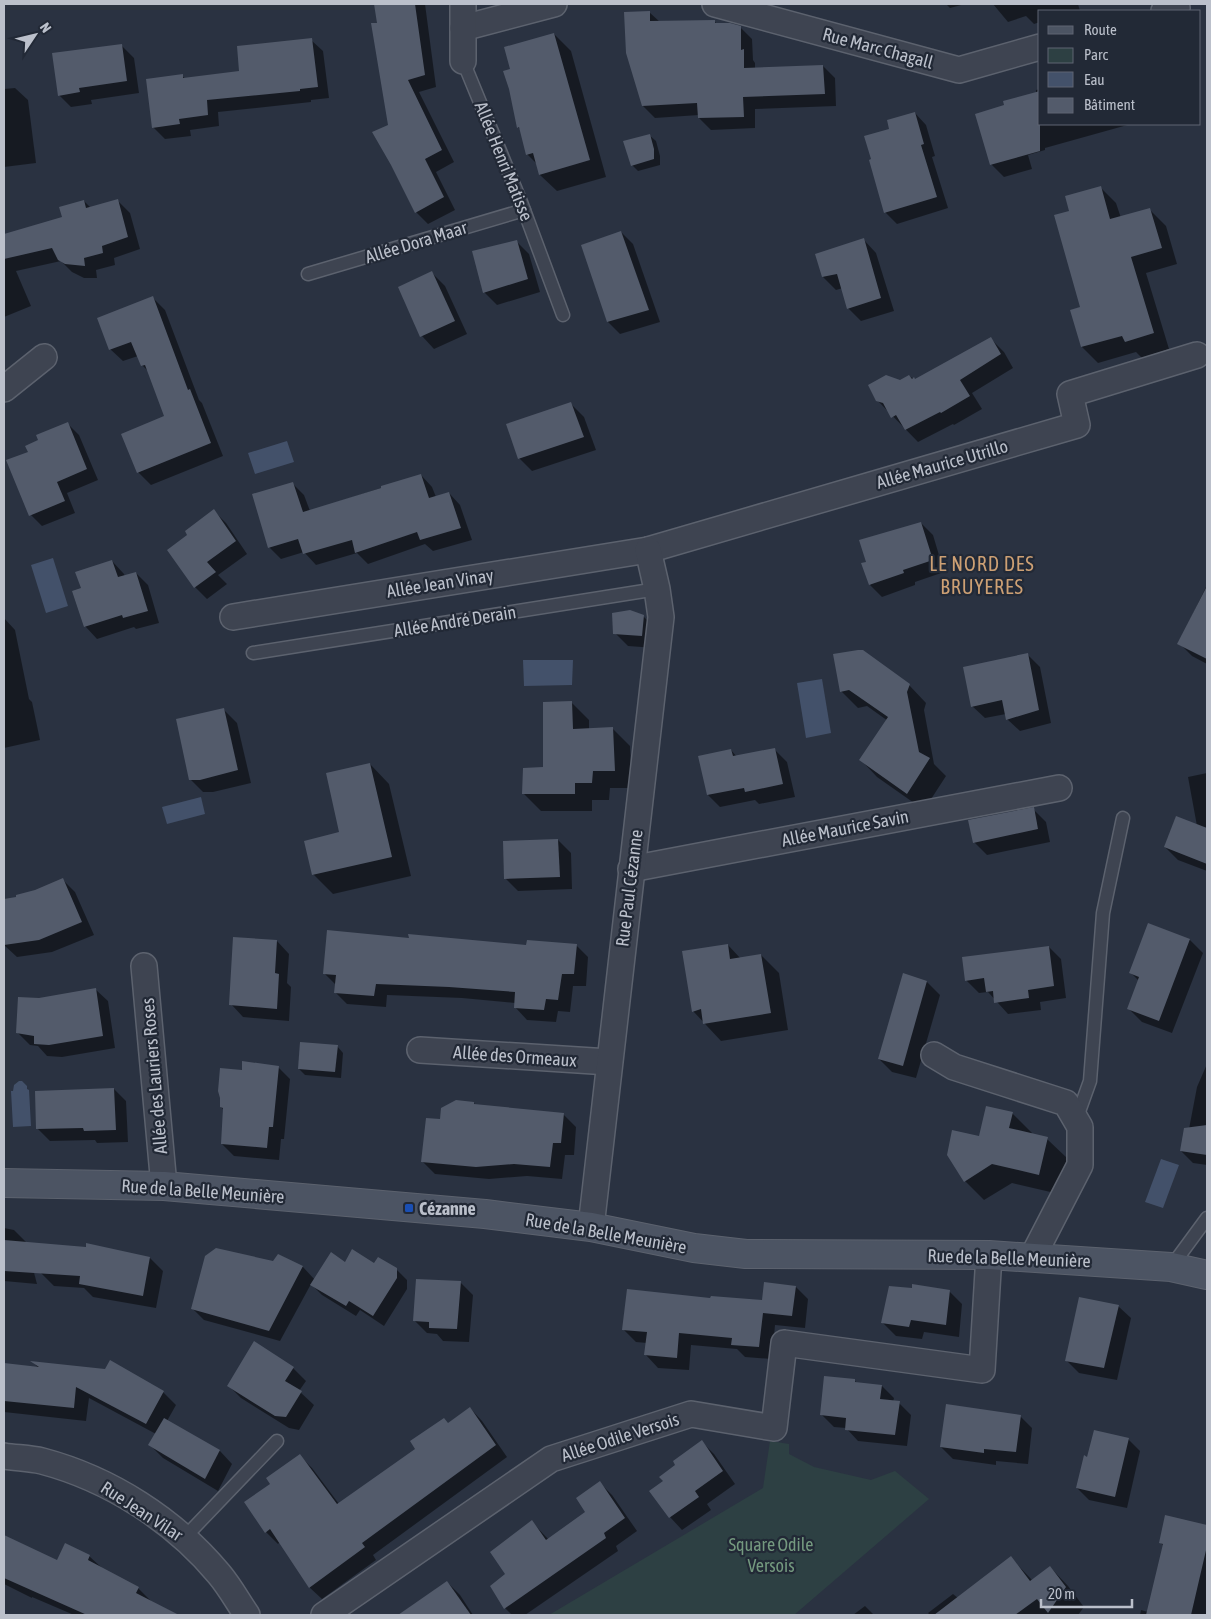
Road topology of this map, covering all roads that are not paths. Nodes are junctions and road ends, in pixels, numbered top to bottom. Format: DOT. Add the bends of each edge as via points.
graph roads {
  1 [pos="554,4"];
  2 [pos="715,4"];
  3 [pos="463,16"];
  4 [pos="1038,48"];
  5 [pos="463,61"];
  6 [pos="524,210"];
  7 [pos="308,274"];
  8 [pos="563,315"];
  9 [pos="1197,355"];
  10 [pos="44,357"];
  11 [pos="4,389"];
  12 [pos="648,550"];
  13 [pos="657,589"];
  14 [pos="233,616"];
  15 [pos="253,653"];
  16 [pos="1059,788"];
  17 [pos="1123,818"];
  18 [pos="632,869"];
  19 [pos="144,966"];
  20 [pos="420,1050"];
  21 [pos="934,1055"];
  22 [pos="609,1062"];
  23 [pos="1076,1120"];
  24 [pos="4,1183"];
  25 [pos="164,1186"];
  26 [pos="1207,1218"];
  27 [pos="591,1227"];
  28 [pos="989,1255"];
  29 [pos="1032,1258"];
  30 [pos="1171,1267"];
  31 [pos="1207,1275"];
  32 [pos="276,1441"];
  33 [pos="4,1456"];
  34 [pos="185,1537"];
  35 [pos="247,1615"];
  36 [pos="324,1615"];
  1 -- 3 [label="street"];
  2 -- 4 [label="street, Rue Marc Chagall" via="959,70"];
  3 -- 5 [label="street, Allée Henri Matisse"];
  5 -- 6 [label="lane, Allée Henri Matisse"];
  6 -- 7 [label="lane, Allée Dora Maar"];
  6 -- 8 [label="lane, Allée Henri Matisse"];
  9 -- 12 [label="street, Allée Maurice Utrillo" via="1070,394 1077,425"];
  10 -- 11 [label="street"];
  12 -- 13 [label="street, Rue Paul Cézanne"];
  12 -- 14 [label="street, Allée Jean Vinay"];
  13 -- 15 [label="lane, Allée André Derain"];
  13 -- 18 [label="street, Rue Paul Cézanne" via="660,617"];
  16 -- 18 [label="street, Allée Maurice Savin"];
  17 -- 23 [label="lane" via="1103,912 1090,1081"];
  18 -- 22 [label="street, Rue Paul Cézanne"];
  19 -- 25 [label="street, Allée des Lauriers Roses"];
  20 -- 22 [label="street, Allée des Ormeaux"];
  21 -- 23 [label="street" via="954,1067 1066,1103"];
  22 -- 27 [label="street, Rue Paul Cézanne"];
  23 -- 29 [label="street" via="1080,1127 1080,1165"];
  24 -- 25 [label="street, Rue de la Belle Meunière"];
  25 -- 27 [label="street, Rue de la Belle Meunière" via="484,1214"];
  26 -- 30 [label="lane"];
  27 -- 28 [label="street, Rue de la Belle Meunière" via="694,1248 746,1254"];
  28 -- 29 [label="street, Rue de la Belle Meunière"];
  28 -- 36 [label="street, Allée Odile Versois" via="982,1370 784,1343 774,1428 692,1414 551,1459"];
  29 -- 30 [label="street, Rue de la Belle Meunière"];
  30 -- 31 [label="street, Rue de la Belle Meunière"];
  32 -- 34 [label="lane"];
  33 -- 34 [label="street, Rue Jean Vilar" via="40,1461 111,1487"];
  34 -- 35 [label="street, Rue Jean Vilar" via="220,1575"];
}
